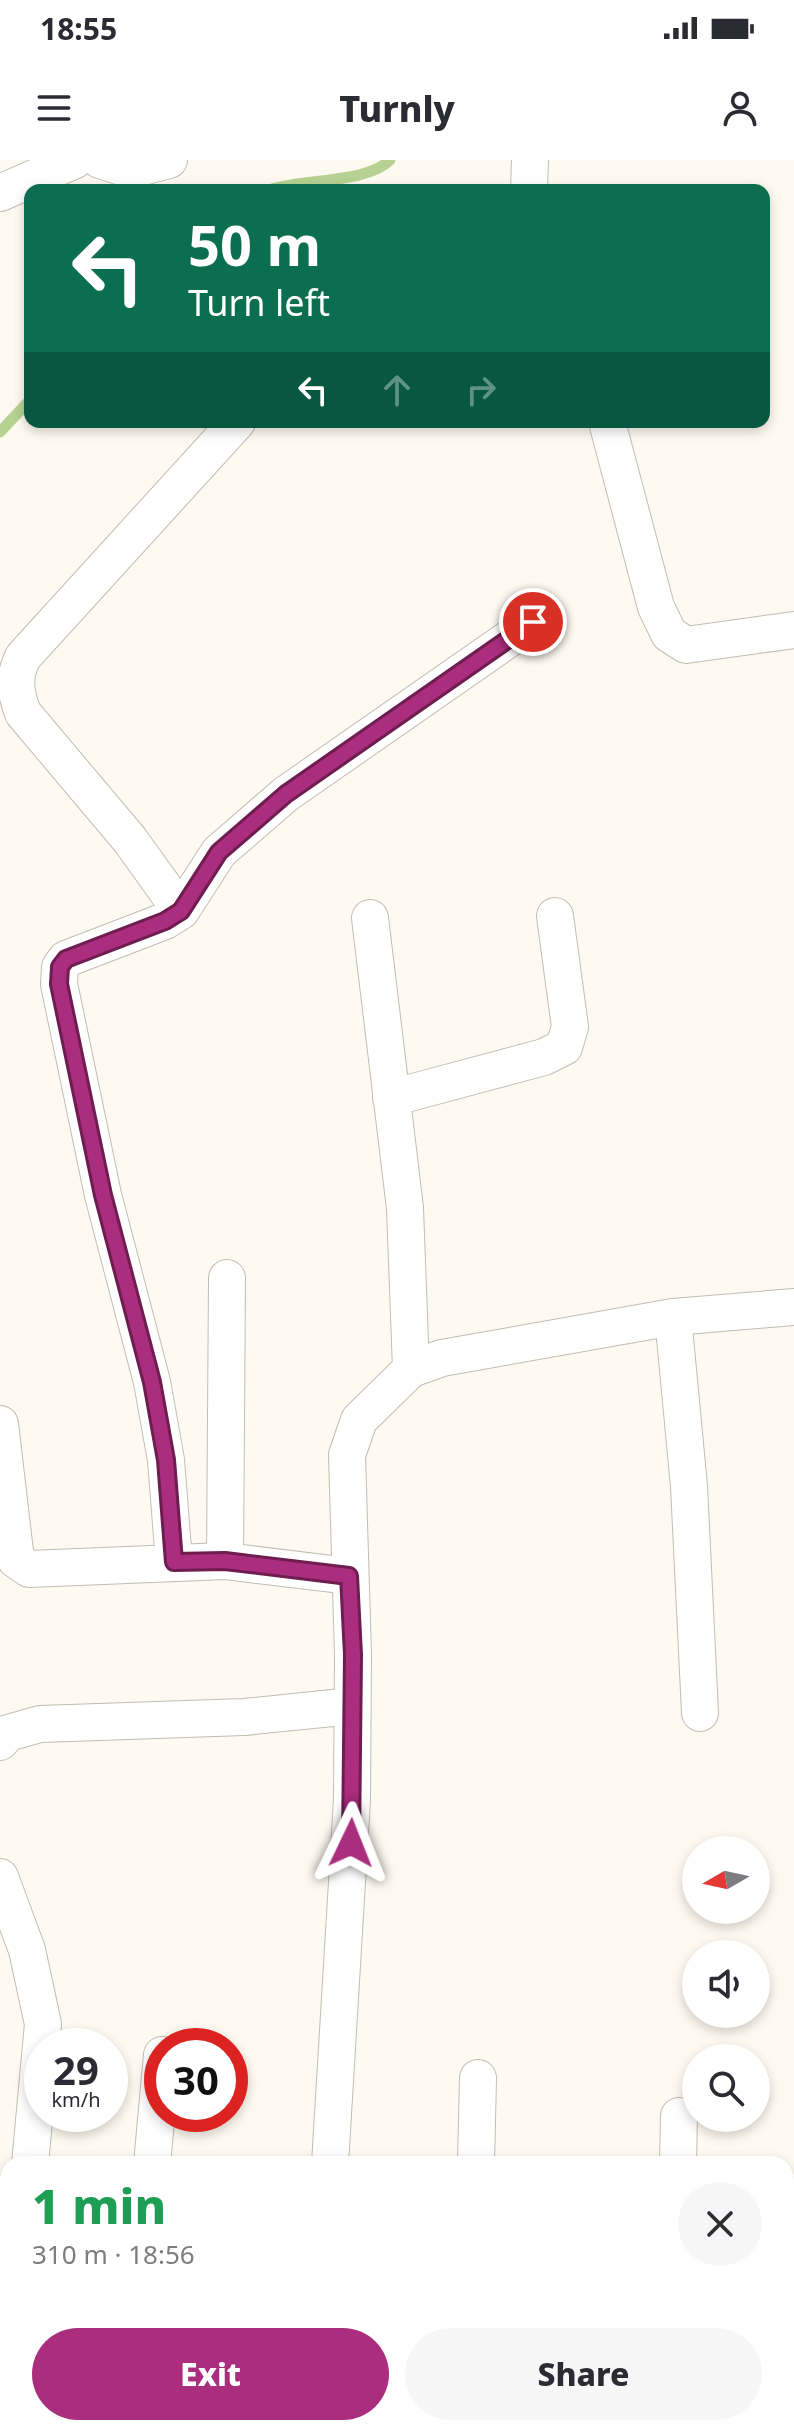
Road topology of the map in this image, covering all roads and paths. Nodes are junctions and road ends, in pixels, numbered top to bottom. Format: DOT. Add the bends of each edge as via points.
graph roads {
  1 [pos="75,160"];
  2 [pos="100,160"];
  3 [pos="169,160"];
  4 [pos="530,160"];
  5 [pos="529,184"];
  6 [pos="0,193"];
  7 [pos="231,428"];
  8 [pos="609,428"];
  9 [pos="533,622"];
  10 [pos="794,630"];
  11 [pos="181,911"];
  12 [pos="555,916"];
  13 [pos="370,918"];
  14 [pos="391,1098"];
  15 [pos="227,1278"];
  16 [pos="794,1307"];
  17 [pos="673,1317"];
  18 [pos="411,1369"];
  19 [pos="0,1424"];
  20 [pos="225,1561"];
  21 [pos="174,1562"];
  22 [pos="349,1576"];
  23 [pos="352,1706"];
  24 [pos="700,1713"];
  25 [pos="0,1742"];
  26 [pos="0,1877"];
  27 [pos="478,2078"];
  28 [pos="679,2116"];
  29 [pos="155,2132"];
  30 [pos="31,2156"];
  31 [pos="153,2156"];
  32 [pos="331,2156"];
  33 [pos="476,2156"];
  34 [pos="678,2156"];
  1 -- 6 [label="street"];
  2 -- 3 [label="street" via="131,170"];
  4 -- 5 [label="street"];
  7 -- 11 [label="street" via="98,571 15,673 23,713 130,840"];
  8 -- 10 [label="street" via="656,607 669,634 686,645"];
  9 -- 11 [label="street" via="286,794 219,852"];
  11 -- 21 [label="street" via="66,959 59,984 103,1195 152,1382 166,1460"];
  12 -- 14 [label="street" via="570,1027 564,1047"];
  13 -- 14 [label="street"];
  14 -- 18 [label="street" via="407,1236"];
  15 -- 20 [label="street"];
  16 -- 17 [label="street"];
  17 -- 18 [label="street" via="442,1358"];
  17 -- 24 [label="street" via="689,1486"];
  18 -- 22 [label="street" via="359,1420 347,1455"];
  19 -- 21 [label="street" via="16,1560 29,1569"];
  20 -- 21 [label="street"];
  20 -- 22 [label="street"];
  22 -- 23 [label="street"];
  23 -- 25 [label="street" via="244,1717 40,1724 8,1733"];
  23 -- 32 [label="street" via="350,1865"];
  26 -- 30 [label="street" via="27,1950 43,2024"];
  27 -- 33 [label="street"];
  28 -- 34 [label="street"];
  29 -- 31 [label="street"];
}
